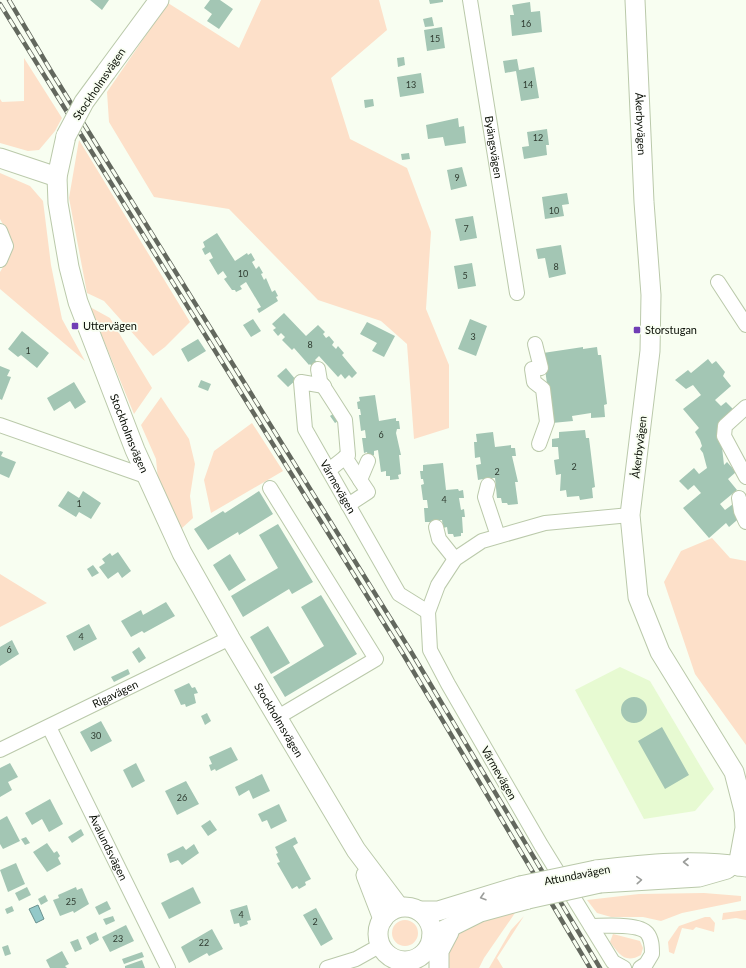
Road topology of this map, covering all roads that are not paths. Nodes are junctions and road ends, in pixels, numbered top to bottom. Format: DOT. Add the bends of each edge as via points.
graph roads {
  1 [pos="159,0"];
  2 [pos="470,0"];
  3 [pos="635,0"];
  4 [pos="0,158"];
  5 [pos="56,177"];
  6 [pos="0,231"];
  7 [pos="0,260"];
  8 [pos="718,282"];
  9 [pos="517,293"];
  10 [pos="746,325"];
  11 [pos="535,344"];
  12 [pos="318,369"];
  13 [pos="324,386"];
  14 [pos="746,407"];
  15 [pos="0,425"];
  16 [pos="539,444"];
  17 [pos="346,457"];
  18 [pos="368,461"];
  19 [pos="328,470"];
  20 [pos="148,477"];
  21 [pos="746,477"];
  22 [pos="360,480"];
  23 [pos="488,485"];
  24 [pos="270,488"];
  25 [pos="738,498"];
  26 [pos="348,505"];
  27 [pos="630,515"];
  28 [pos="746,522"];
  29 [pos="436,527"];
  30 [pos="498,536"];
  31 [pos="455,559"];
  32 [pos="428,612"];
  33 [pos="230,638"];
  34 [pos="278,717"];
  35 [pos="49,727"];
  36 [pos="0,750"];
  37 [pos="356,850"];
  38 [pos="742,867"];
  39 [pos="524,893"];
  40 [pos="400,907"];
  41 [pos="420,911"];
  42 [pos="383,918"];
  43 [pos="456,923"];
  44 [pos="591,926"];
  45 [pos="381,945"];
  46 [pos="429,951"];
  47 [pos="403,964"];
  48 [pos="168,968"];
  49 [pos="328,968"];
  50 [pos="439,968"];
  51 [pos="624,968"];
  52 [pos="640,968"];
  1 -- 5 [label="street, Stockholmsvägen, bridge" via="84,102 66,136"];
  2 -- 9 [label="street, Byängsvägen"];
  3 -- 27 [label="street, Åkerbyvägen" via="651,295 650,351"];
  4 -- 5 [label="street"];
  5 -- 20 [label="street, Stockholmsvägen" via="69,267 78,302"];
  6 -- 7 [label="street" via="6,246"];
  8 -- 10 [label="street"];
  11 -- 16 [label="street" via="541,368 532,369 534,382 543,389 547,422"];
  12 -- 13 [label="street" via="320,381"];
  13 -- 17 [label="street" via="345,420 348,455"];
  13 -- 19 [label="street, Värmevägen" via="301,382 306,429"];
  14 -- 21 [label="street" via="726,426 724,436"];
  15 -- 20 [label="street"];
  17 -- 19 [label="street"];
  17 -- 22 [label="street"];
  18 -- 22 [label="street"];
  19 -- 26 [label="street, Värmevägen"];
  20 -- 33 [label="street, Stockholmsvägen" via="182,553"];
  22 -- 26 [label="street" via="368,492"];
  23 -- 30 [label="street" via="485,497"];
  24 -- 34 [label="street" via="376,659"];
  25 -- 28 [label="street"];
  26 -- 32 [label="street, Värmevägen" via="399,594"];
  27 -- 30 [label="street, Värmevägen" via="545,523"];
  27 -- 38 [label="street, Åkerbyvägen" via="638,597 657,645 734,772 744,811"];
  29 -- 31 [label="street" via="439,539"];
  30 -- 31 [label="street, Värmevägen" via="482,541"];
  31 -- 32 [label="street, Värmevägen" via="438,585"];
  32 -- 44 [label="street, Värmevägen" via="430,650 541,845"];
  33 -- 34 [label="street, Stockholmsvägen"];
  33 -- 35 [label="street, Rigavägen"];
  34 -- 37 [label="street, Stockholmsvägen"];
  35 -- 36 [label="street, Rigavägen"];
  35 -- 48 [label="street, Åvalundsvägen"];
  37 -- 40 [label="street, Stockholmsvägen"];
  37 -- 42 [label="street, Stockholmsvägen"];
  38 -- 39 [label="street, Attundavägen, bridge" via="699,877 598,876"];
  39 -- 41 [label="street, Attundavägen, one-way" via="438,911"];
  39 -- 43 [label="street, Attundavägen"];
  40 -- 41 [label="street"];
  40 -- 42 [label="street" via="390,911"];
  41 -- 46 [label="street" via="429,922"];
  42 -- 45 [label="street" via="378,936"];
  43 -- 46 [label="street, Attundavägen"];
  43 -- 50 [label="street" via="442,943"];
  44 -- 51 [label="street, Värmevägen" via="613,962"];
  44 -- 52 [label="street" via="632,927 646,932 650,938 652,954"];
  45 -- 47 [label="street"];
  45 -- 49 [label="street" via="356,959"];
  46 -- 47 [label="street"];
}
